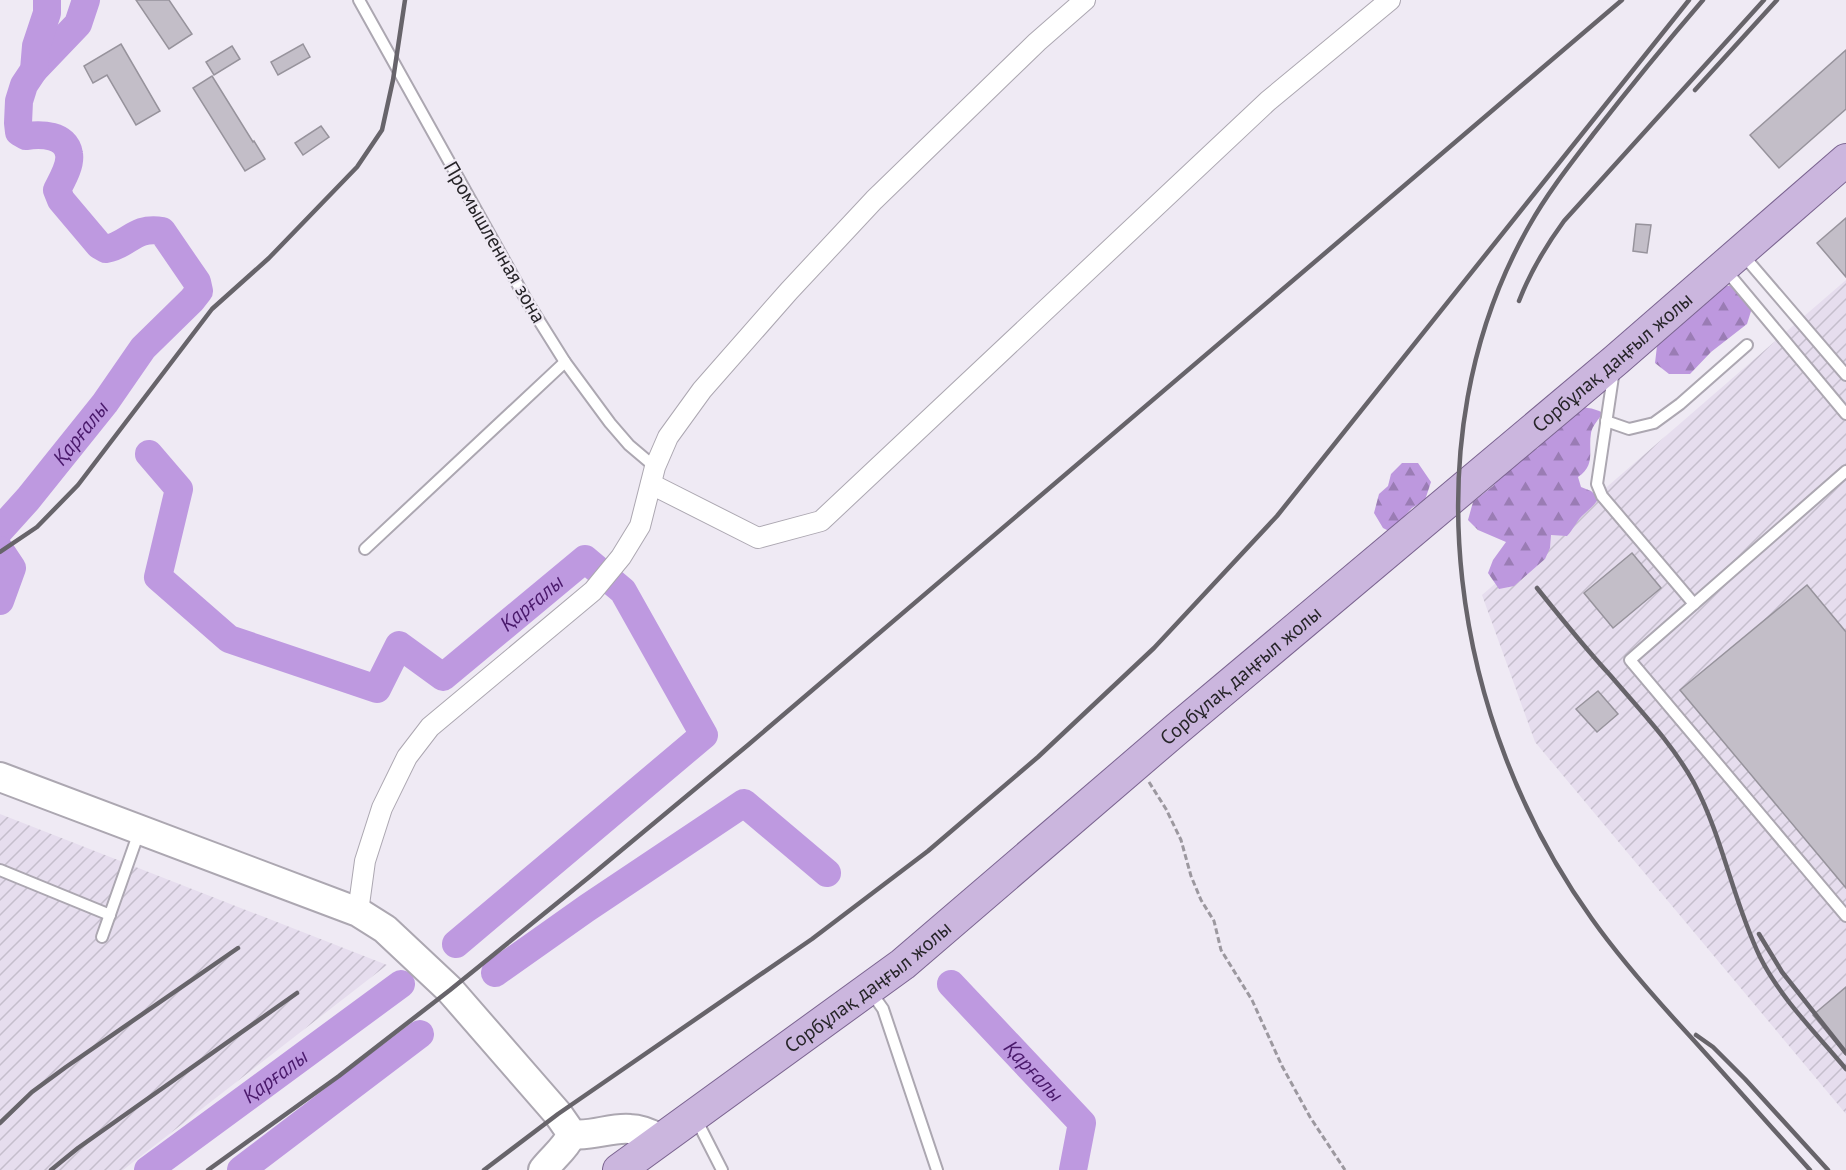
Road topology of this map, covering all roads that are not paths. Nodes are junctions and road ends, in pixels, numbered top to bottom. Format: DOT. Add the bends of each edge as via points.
graph roads {
  1 [pos="359,0"];
  2 [pos="1085,0"];
  3 [pos="1390,0"];
  4 [pos="1846,160"];
  5 [pos="1731,258"];
  6 [pos="1747,345"];
  7 [pos="1616,360"];
  8 [pos="565,362"];
  9 [pos="1846,375"];
  10 [pos="1846,414"];
  11 [pos="1606,421"];
  12 [pos="1846,471"];
  13 [pos="653,475"];
  14 [pos="366,549"];
  15 [pos="1694,604"];
  16 [pos="5,779"];
  17 [pos="140,829"];
  18 [pos="0,870"];
  19 [pos="358,912"];
  20 [pos="110,915"];
  21 [pos="1846,916"];
  22 [pos="102,937"];
  23 [pos="869,990"];
  24 [pos="694,1117"];
  25 [pos="572,1134"];
  26 [pos="662,1139"];
  27 [pos="543,1170"];
  28 [pos="619,1170"];
  29 [pos="722,1170"];
  30 [pos="937,1170"];
  1 -- 8 [label="lane, Промышленная зона"];
  2 -- 13 [label="street" via="882,192 797,283 702,390 668,437"];
  3 -- 13 [label="street" via="1268,101 821,521 759,538"];
  4 -- 5 [label="main road, Сорбұлақ даңғыл жолы"];
  5 -- 7 [label="main road, Сорбұлақ даңғыл жолы"];
  5 -- 9 [label="lane"];
  5 -- 10 [label="lane"];
  6 -- 11 [label="lane" via="1654,423 1629,429"];
  7 -- 11 [label="lane"];
  7 -- 23 [label="main road, Сорбұлақ даңғыл жолы"];
  8 -- 13 [label="lane, Промышленная зона"];
  8 -- 14 [label="lane"];
  11 -- 15 [label="lane" via="1597,484 1602,496"];
  12 -- 15 [label="lane"];
  13 -- 19 [label="street" via="640,526 621,558 593,591 430,727 407,757 382,808 365,861"];
  15 -- 21 [label="lane" via="1630,660"];
  16 -- 17 [label="street"];
  17 -- 19 [label="street"];
  17 -- 20 [label="lane"];
  18 -- 20 [label="lane"];
  19 -- 25 [label="street" via="385,928 450,990"];
  20 -- 22 [label="lane"];
  23 -- 24 [label="main road, Сорбұлақ даңғыл жолы"];
  23 -- 30 [label="lane" via="883,1010"];
  24 -- 26 [label="main road, Сорбұлақ даңғыл жолы"];
  24 -- 29 [label="lane"];
  25 -- 26 [label="street" via="628,1128"];
  25 -- 27 [label="street" via="567,1146"];
  26 -- 28 [label="main road, Сорбұлақ даңғыл жолы"];
}
